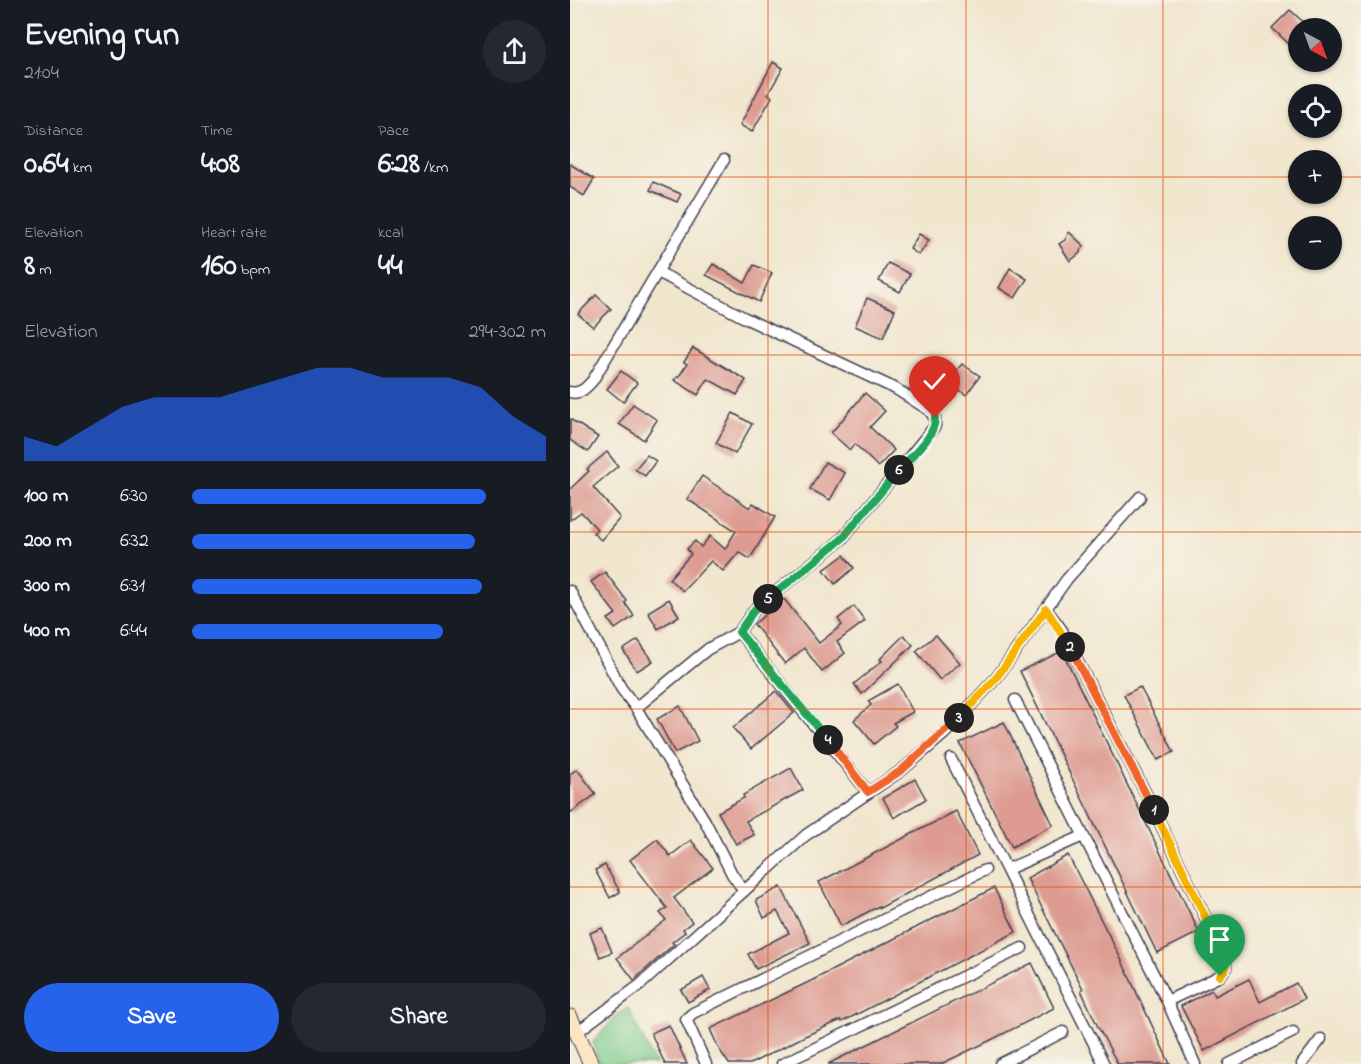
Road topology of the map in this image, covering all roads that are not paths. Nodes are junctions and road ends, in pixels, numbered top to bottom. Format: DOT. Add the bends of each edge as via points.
graph roads {
  1 [pos="724,160"];
  2 [pos="658,272"];
  3 [pos="570,392"];
  4 [pos="1140,497"];
  5 [pos="570,591"];
  6 [pos="1046,609"];
  7 [pos="739,632"];
  8 [pos="1015,700"];
  9 [pos="636,708"];
  10 [pos="951,759"];
  11 [pos="868,792"];
  12 [pos="1083,836"];
  13 [pos="1008,869"];
  14 [pos="985,870"];
  15 [pos="744,891"];
  16 [pos="1022,948"];
  17 [pos="1167,1000"];
  18 [pos="570,1017"];
  19 [pos="577,1032"];
  20 [pos="1063,1032"];
  21 [pos="1293,1032"];
  22 [pos="1321,1039"];
  23 [pos="591,1064"];
  24 [pos="706,1064"];
  25 [pos="782,1064"];
  26 [pos="1000,1064"];
  27 [pos="1104,1064"];
  28 [pos="1195,1064"];
  29 [pos="1229,1064"];
  30 [pos="1302,1064"];
  1 -- 2 [label="street"];
  2 -- 3 [label="street" via="593,380 584,390"];
  2 -- 7 [label="street" via="896,389 935,418 930,436 842,539 755,609"];
  4 -- 6 [label="street" via="1067,579"];
  5 -- 9 [label="street" via="621,688"];
  6 -- 11 [label="street" via="997,677 944,734 902,770"];
  6 -- 17 [label="street" via="1061,629 1141,784 1225,958 1226,968 1220,976"];
  7 -- 9 [label="street" via="708,649"];
  7 -- 11 [label="street"];
  8 -- 12 [label="street"];
  9 -- 15 [label="street"];
  10 -- 13 [label="street"];
  11 -- 15 [label="street" via="806,835"];
  12 -- 13 [label="street"];
  12 -- 17 [label="street"];
  13 -- 27 [label="street"];
  14 -- 24 [label="street" via="693,1012 686,1019 687,1026"];
  15 -- 19 [label="street" via="640,985"];
  16 -- 25 [label="street"];
  17 -- 28 [label="street"];
  18 -- 19 [label="main road"];
  19 -- 23 [label="main road"];
  20 -- 26 [label="street"];
  21 -- 29 [label="street"];
  22 -- 30 [label="street"];
}
